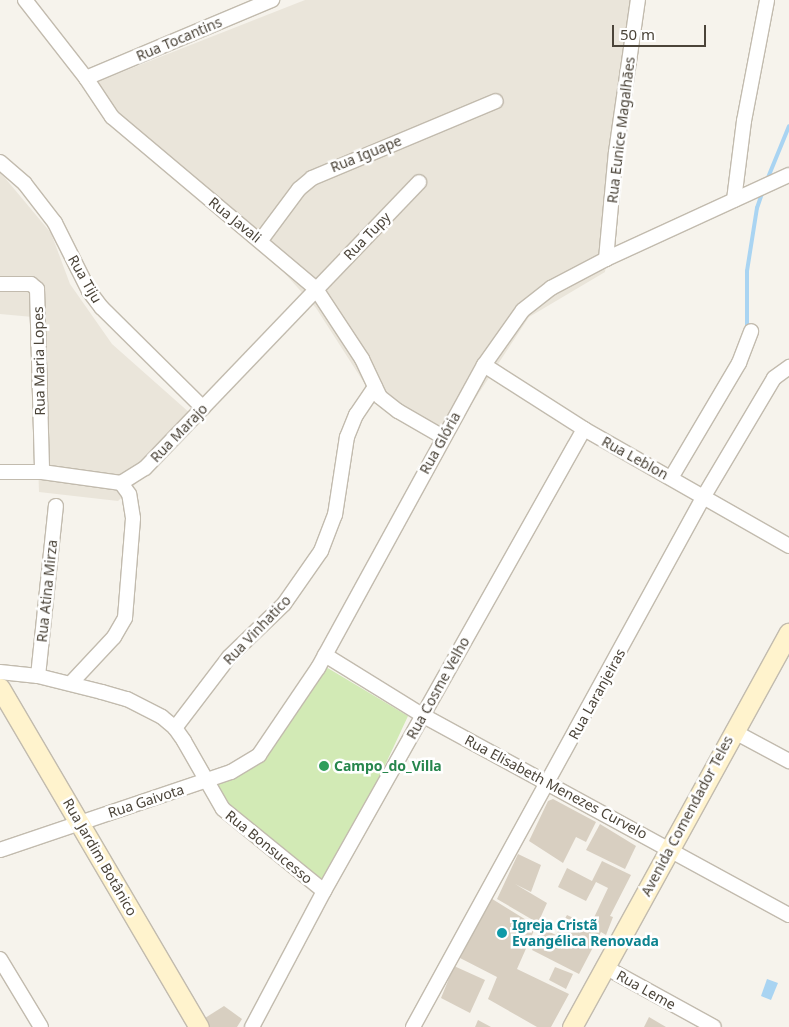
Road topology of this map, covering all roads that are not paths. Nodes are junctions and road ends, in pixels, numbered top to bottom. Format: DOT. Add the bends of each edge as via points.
graph roads {
  1 [pos="25,0"];
  2 [pos="272,0"];
  3 [pos="638,0"];
  4 [pos="767,0"];
  5 [pos="86,78"];
  6 [pos="496,101"];
  7 [pos="0,162"];
  8 [pos="783,178"];
  9 [pos="419,182"];
  10 [pos="734,200"];
  11 [pos="261,240"];
  12 [pos="606,259"];
  13 [pos="0,284"];
  14 [pos="316,289"];
  15 [pos="751,331"];
  16 [pos="484,366"];
  17 [pos="789,367"];
  18 [pos="374,387"];
  19 [pos="203,408"];
  20 [pos="584,429"];
  21 [pos="443,437"];
  22 [pos="0,472"];
  23 [pos="42,472"];
  24 [pos="665,475"];
  25 [pos="121,483"];
  26 [pos="704,496"];
  27 [pos="56,506"];
  28 [pos="789,546"];
  29 [pos="789,633"];
  30 [pos="325,656"];
  31 [pos="0,672"];
  32 [pos="38,676"];
  33 [pos="70,683"];
  34 [pos="0,688"];
  35 [pos="422,715"];
  36 [pos="175,728"];
  37 [pos="733,731"];
  38 [pos="789,762"];
  39 [pos="206,781"];
  40 [pos="548,784"];
  41 [pos="81,823"];
  42 [pos="670,849"];
  43 [pos="0,850"];
  44 [pos="324,891"];
  45 [pos="789,915"];
  46 [pos="0,960"];
  47 [pos="605,967"];
  48 [pos="41,1027"];
  49 [pos="198,1027"];
  50 [pos="252,1027"];
  51 [pos="413,1027"];
  52 [pos="572,1027"];
  53 [pos="714,1027"];
  1 -- 5 [label="street, Rua Javali"];
  2 -- 5 [label="street, Rua Tocantins"];
  3 -- 12 [label="street, Rua Eunice Magalhães" via="616,152"];
  4 -- 10 [label="street" via="744,121"];
  5 -- 11 [label="street, Rua Javali" via="112,117 132,136"];
  6 -- 11 [label="street, Rua Iguape" via="312,178 298,188"];
  7 -- 19 [label="street, Rua Tiju" via="25,184 55,223 89,291 102,308"];
  8 -- 10 [label="street, Rua Glória"];
  9 -- 14 [label="street, Rua Tupy"];
  10 -- 12 [label="street, Rua Glória"];
  11 -- 14 [label="street, Rua Javali"];
  12 -- 16 [label="street, Rua Glória" via="551,288 523,310"];
  13 -- 23 [label="street, Rua Maria Lopes" via="31,284 38,293"];
  14 -- 18 [label="street, Rua Javali" via="362,360"];
  14 -- 19 [label="street, Rua Marajo"];
  15 -- 24 [label="street" via="739,364"];
  16 -- 20 [label="street, Rua Leblon"];
  16 -- 21 [label="street, Rua Glória"];
  17 -- 26 [label="street, Rua Laranjeiras" via="774,378"];
  18 -- 21 [label="street, Rua Javali" via="388,405"];
  18 -- 36 [label="street, Rua Vinhatico" via="347,436 335,515 321,550 284,604 229,658"];
  19 -- 25 [label="street, Rua Marajo" via="161,455"];
  20 -- 24 [label="street, Rua Leblon"];
  20 -- 35 [label="street, Rua Cosme Velho"];
  21 -- 30 [label="street, Rua Glória"];
  22 -- 23 [label="street"];
  23 -- 25 [label="street"];
  24 -- 26 [label="street, Rua Leblon"];
  25 -- 33 [label="street" via="129,494 134,518 125,618 114,637"];
  26 -- 28 [label="street, Rua Leblon"];
  26 -- 40 [label="street, Rua Laranjeiras"];
  27 -- 32 [label="street, Rua Atina Mirza"];
  29 -- 37 [label="main road, Avenida Comendador Teles"];
  30 -- 35 [label="street, Rua Elisabeth Menezes Curvelo"];
  30 -- 39 [label="street, Rua Glória" via="259,755 241,768"];
  31 -- 32 [label="street, Rua Bonsucesso"];
  32 -- 33 [label="street, Rua Bonsucesso"];
  33 -- 36 [label="street, Rua Bonsucesso" via="127,699"];
  34 -- 41 [label="main road, Rua Jardim Botânico"];
  35 -- 40 [label="street, Rua Elisabeth Menezes Curvelo"];
  35 -- 44 [label="street, Rua Cosme Velho"];
  36 -- 39 [label="street, Rua Bonsucesso"];
  37 -- 38 [label="street"];
  37 -- 42 [label="main road, Avenida Comendador Teles"];
  39 -- 41 [label="street, Rua Gaivota"];
  39 -- 44 [label="street, Rua Bonsucesso" via="230,817"];
  40 -- 42 [label="street, Rua Elisabeth Menezes Curvelo"];
  40 -- 51 [label="street, Rua Laranjeiras"];
  41 -- 43 [label="street, Rua Gaivota"];
  41 -- 49 [label="main road, Rua Jardim Botânico"];
  42 -- 45 [label="street, Rua Elisabeth Menezes Curvelo"];
  42 -- 47 [label="main road, Avenida Comendador Teles"];
  44 -- 50 [label="street, Rua Cosme Velho"];
  46 -- 48 [label="street"];
  47 -- 52 [label="main road, Avenida Comendador Teles"];
  47 -- 53 [label="street, Rua Leme"];
}
